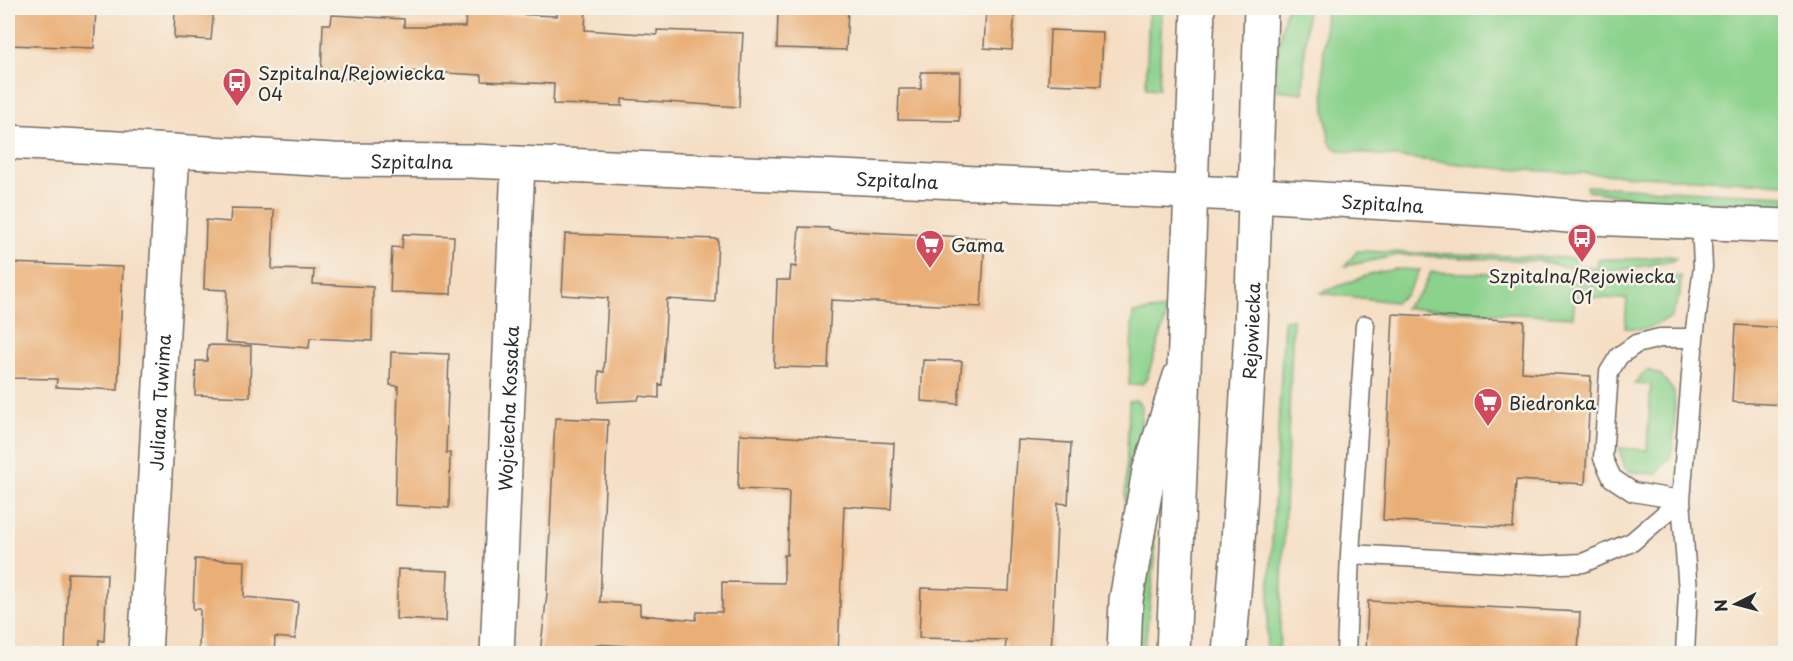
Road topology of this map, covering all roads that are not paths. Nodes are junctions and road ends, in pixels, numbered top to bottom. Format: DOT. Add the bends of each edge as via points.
graph roads {
  1 [pos="1198,8"];
  2 [pos="1261,8"];
  3 [pos="8,142"];
  4 [pos="173,151"];
  5 [pos="518,164"];
  6 [pos="1192,193"];
  7 [pos="1257,195"];
  8 [pos="1701,221"];
  9 [pos="1785,226"];
  10 [pos="1365,325"];
  11 [pos="1694,338"];
  12 [pos="1185,360"];
  13 [pos="1681,500"];
  14 [pos="1350,554"];
  15 [pos="145,654"];
  16 [pos="497,654"];
  17 [pos="1124,654"];
  18 [pos="1173,654"];
  19 [pos="1229,654"];
  20 [pos="1346,654"];
  21 [pos="1685,654"];
  1 -- 6 [label="main road"];
  2 -- 7 [label="main road, Rejowiecka"];
  3 -- 4 [label="main road, Szpitalna"];
  4 -- 5 [label="main road, Szpitalna"];
  4 -- 15 [label="main road, Juliana Tuwima"];
  5 -- 6 [label="main road, Szpitalna"];
  5 -- 16 [label="main road, Wojciecha Kossaka"];
  6 -- 7 [label="main road, Szpitalna"];
  6 -- 12 [label="main road"];
  7 -- 8 [label="main road, Szpitalna" via="1590,218"];
  7 -- 19 [label="main road, Rejowiecka" via="1245,441"];
  8 -- 9 [label="main road, Szpitalna"];
  8 -- 11 [label="lane" via="1703,267"];
  10 -- 14 [label="lane"];
  11 -- 13 [label="lane"];
  11 -- 13 [label="lane" via="1660,338 1636,344 1619,356 1609,372 1603,459 1612,478 1633,492"];
  12 -- 17 [label="main road" via="1149,471 1126,600"];
  12 -- 18 [label="main road"];
  13 -- 14 [label="lane" via="1632,542 1583,563 1543,565"];
  13 -- 21 [label="lane" via="1688,591"];
  14 -- 20 [label="lane"];
}
